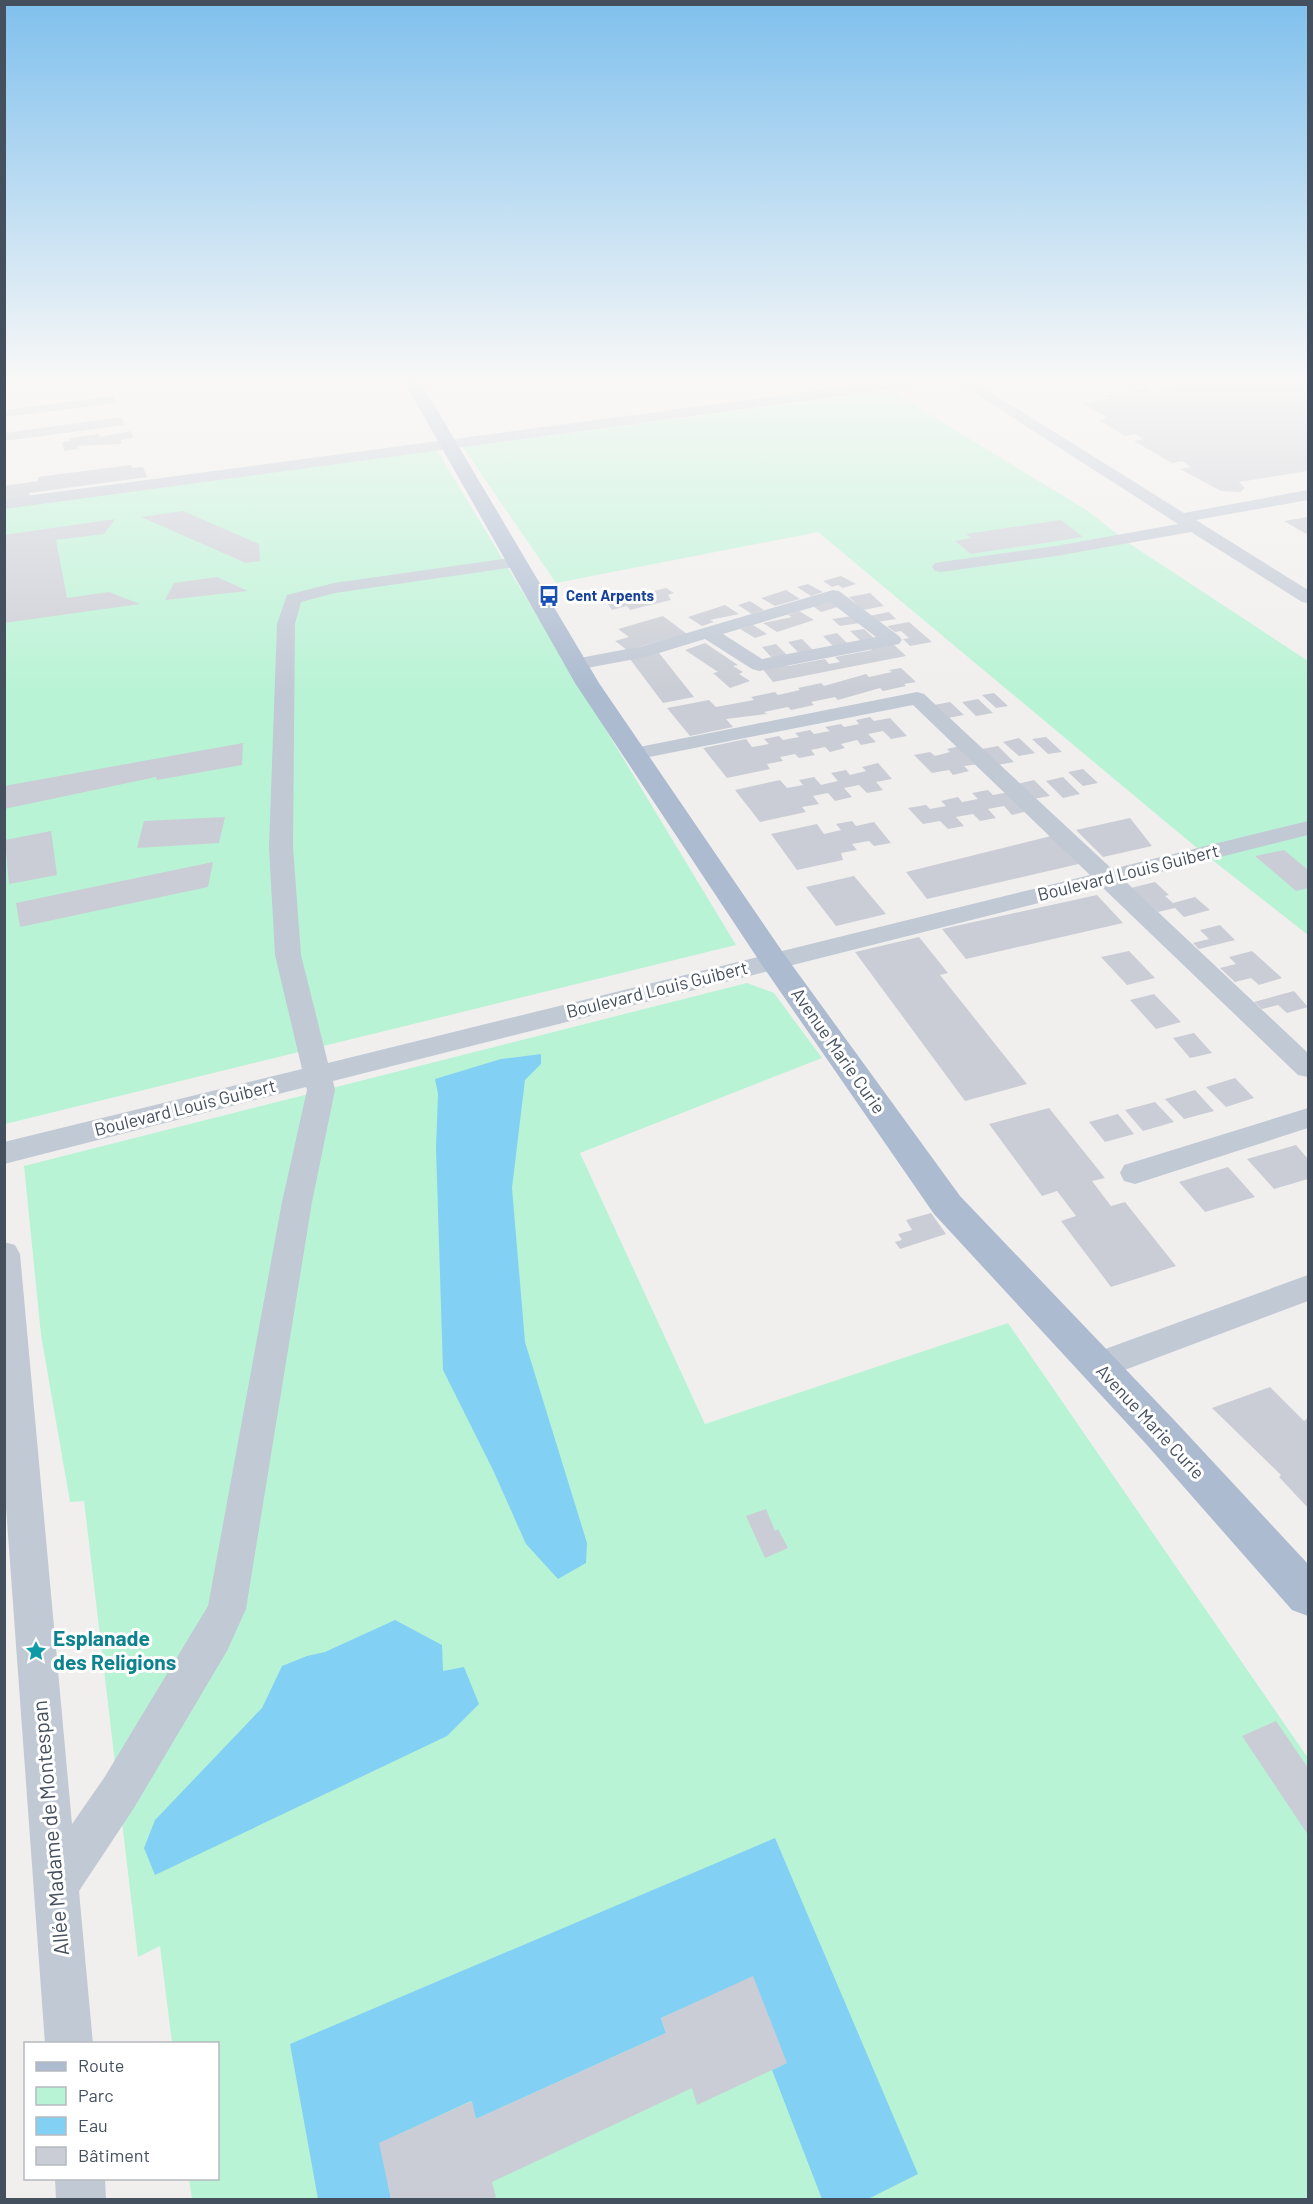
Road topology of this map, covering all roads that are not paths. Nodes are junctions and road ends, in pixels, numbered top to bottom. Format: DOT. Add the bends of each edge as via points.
graph roads {
  1 [pos="141,486"];
  2 [pos="195,486"];
  3 [pos="473,486"];
  4 [pos="1130,486"];
  5 [pos="1308,495"];
  6 [pos="4,504"];
  7 [pos="4,512"];
  8 [pos="1188,522"];
  9 [pos="517,562"];
  10 [pos="941,567"];
  11 [pos="1308,598"];
  12 [pos="708,633"];
  13 [pos="576,664"];
  14 [pos="634,754"];
  15 [pos="1308,828"];
  16 [pos="1106,877"];
  17 [pos="774,961"];
  18 [pos="1308,1068"];
  19 [pos="317,1075"];
  20 [pos="1308,1118"];
  21 [pos="4,1153"];
  22 [pos="1135,1173"];
  23 [pos="4,1254"];
  24 [pos="1308,1288"];
  25 [pos="1098,1366"];
  26 [pos="1308,1595"];
  27 [pos="56,1886"];
  28 [pos="69,2042"];
  29 [pos="80,2180"];
  30 [pos="81,2199"];
  1 -- 6 [label="street"];
  2 -- 7 [label="street"];
  3 -- 9 [label="main road, Avenue Marie Curie"];
  4 -- 8 [label="street"];
  5 -- 8 [label="street"];
  8 -- 10 [label="street" via="1056,551"];
  8 -- 11 [label="street"];
  9 -- 13 [label="main road, Avenue Marie Curie"];
  9 -- 19 [label="street" via="294,595 286,624 281,847 288,955"];
  12 -- 12 [label="street" via="833,595 892,639 759,665"];
  12 -- 13 [label="street" via="646,651"];
  13 -- 14 [label="main road, Avenue Marie Curie"];
  14 -- 16 [label="street" via="917,698"];
  14 -- 17 [label="main road, Avenue Marie Curie"];
  15 -- 16 [label="street, Boulevard Louis Guibert"];
  16 -- 17 [label="street, Boulevard Louis Guibert"];
  16 -- 18 [label="street"];
  17 -- 19 [label="street, Boulevard Louis Guibert"];
  17 -- 25 [label="main road, Avenue Marie Curie" via="947,1205"];
  19 -- 21 [label="street, Boulevard Louis Guibert"];
  19 -- 27 [label="street" via="321,1090 297,1202 227,1609 119,1793"];
  20 -- 22 [label="street"];
  23 -- 27 [label="street, Allée Madame de Montespan"];
  24 -- 25 [label="street"];
  25 -- 26 [label="main road, Avenue Marie Curie"];
  27 -- 28 [label="street, Allée Madame de Montespan"];
  29 -- 30 [label="street"];
}
